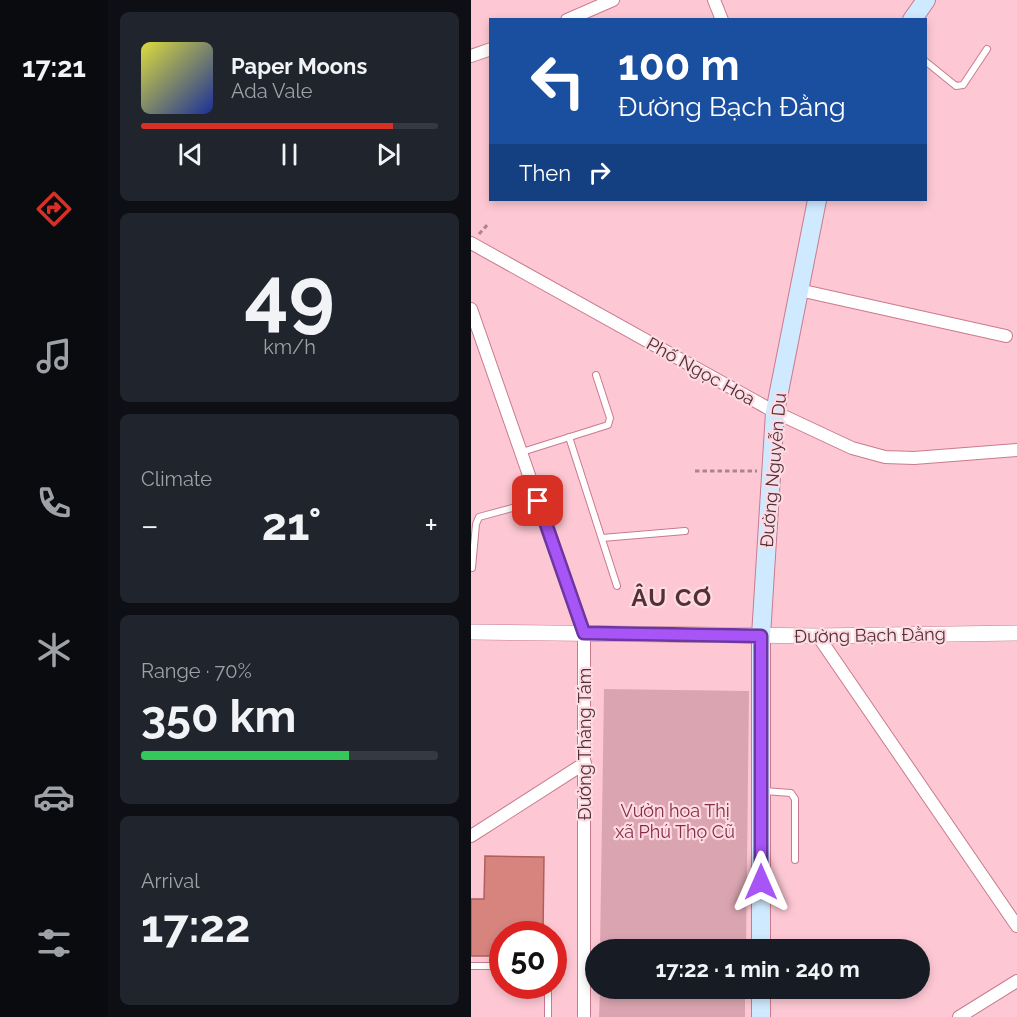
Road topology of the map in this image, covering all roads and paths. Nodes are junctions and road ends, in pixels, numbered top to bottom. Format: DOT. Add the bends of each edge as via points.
graph roads {
  1 [pos="613,0"];
  2 [pos="714,0"];
  3 [pos="926,0"];
  4 [pos="572,18"];
  5 [pos="721,18"];
  6 [pos="913,18"];
  7 [pos="987,49"];
  8 [pos="489,50"];
  9 [pos="471,56"];
  10 [pos="927,64"];
  11 [pos="817,201"];
  12 [pos="471,243"];
  13 [pos="799,290"];
  14 [pos="471,309"];
  15 [pos="1006,336"];
  16 [pos="596,375"];
  17 [pos="775,412"];
  18 [pos="569,437"];
  19 [pos="1017,450"];
  20 [pos="521,453"];
  21 [pos="696,471"];
  22 [pos="771,471"];
  23 [pos="538,501"];
  24 [pos="685,531"];
  25 [pos="602,538"];
  26 [pos="472,568"];
  27 [pos="617,586"];
  28 [pos="471,632"];
  29 [pos="584,633"];
  30 [pos="1017,633"];
  31 [pos="761,636"];
  32 [pos="818,636"];
  33 [pos="585,763"];
  34 [pos="761,791"];
  35 [pos="471,836"];
  36 [pos="795,860"];
  37 [pos="1017,926"];
  38 [pos="761,939"];
  39 [pos="471,966"];
  40 [pos="489,966"];
  41 [pos="1017,981"];
  42 [pos="548,999"];
  43 [pos="761,999"];
  44 [pos="548,1017"];
  45 [pos="584,1017"];
  46 [pos="761,1017"];
  47 [pos="960,1017"];
  1 -- 4 [label="street"];
  2 -- 5 [label="street"];
  3 -- 6 [label="main road"];
  7 -- 10 [label="lane" via="963,85 956,86"];
  8 -- 9 [label="street"];
  11 -- 13 [label="main road, Đường Nguyễn Du"];
  12 -- 17 [label="street, Phố Ngọc Hoa"];
  13 -- 15 [label="street"];
  13 -- 17 [label="main road, Đường Nguyễn Du"];
  14 -- 20 [label="street, Đường Tháng Tám"];
  16 -- 18 [label="lane" via="610,418 608,425"];
  17 -- 19 [label="street, Phố Ngọc Hoa" via="852,448 885,457 951,457"];
  17 -- 22 [label="main road, Đường Nguyễn Du"];
  18 -- 20 [label="lane"];
  18 -- 25 [label="lane"];
  20 -- 23 [label="street, Đường Tháng Tám"];
  21 -- 22 [label="path"];
  22 -- 31 [label="main road, Đường Nguyễn Du"];
  23 -- 26 [label="lane" via="479,518"];
  23 -- 29 [label="street, Đường Tháng Tám"];
  24 -- 25 [label="lane"];
  25 -- 27 [label="lane"];
  28 -- 29 [label="street, Đường Bạch Đằng"];
  29 -- 31 [label="street, Đường Bạch Đằng"];
  29 -- 33 [label="street, Đường Tháng Tám"];
  30 -- 32 [label="street, Đường Bạch Đằng"];
  31 -- 32 [label="street, Đường Bạch Đằng"];
  31 -- 34 [label="main road, Đường Nguyễn Du"];
  32 -- 37 [label="street"];
  33 -- 35 [label="street"];
  33 -- 45 [label="street, Đường Tháng Tám"];
  34 -- 36 [label="lane" via="791,793 795,799"];
  34 -- 38 [label="main road, Đường Nguyễn Du"];
  39 -- 40 [label="lane"];
  41 -- 47 [label="street"];
  42 -- 44 [label="lane"];
  43 -- 46 [label="main road"];
}
